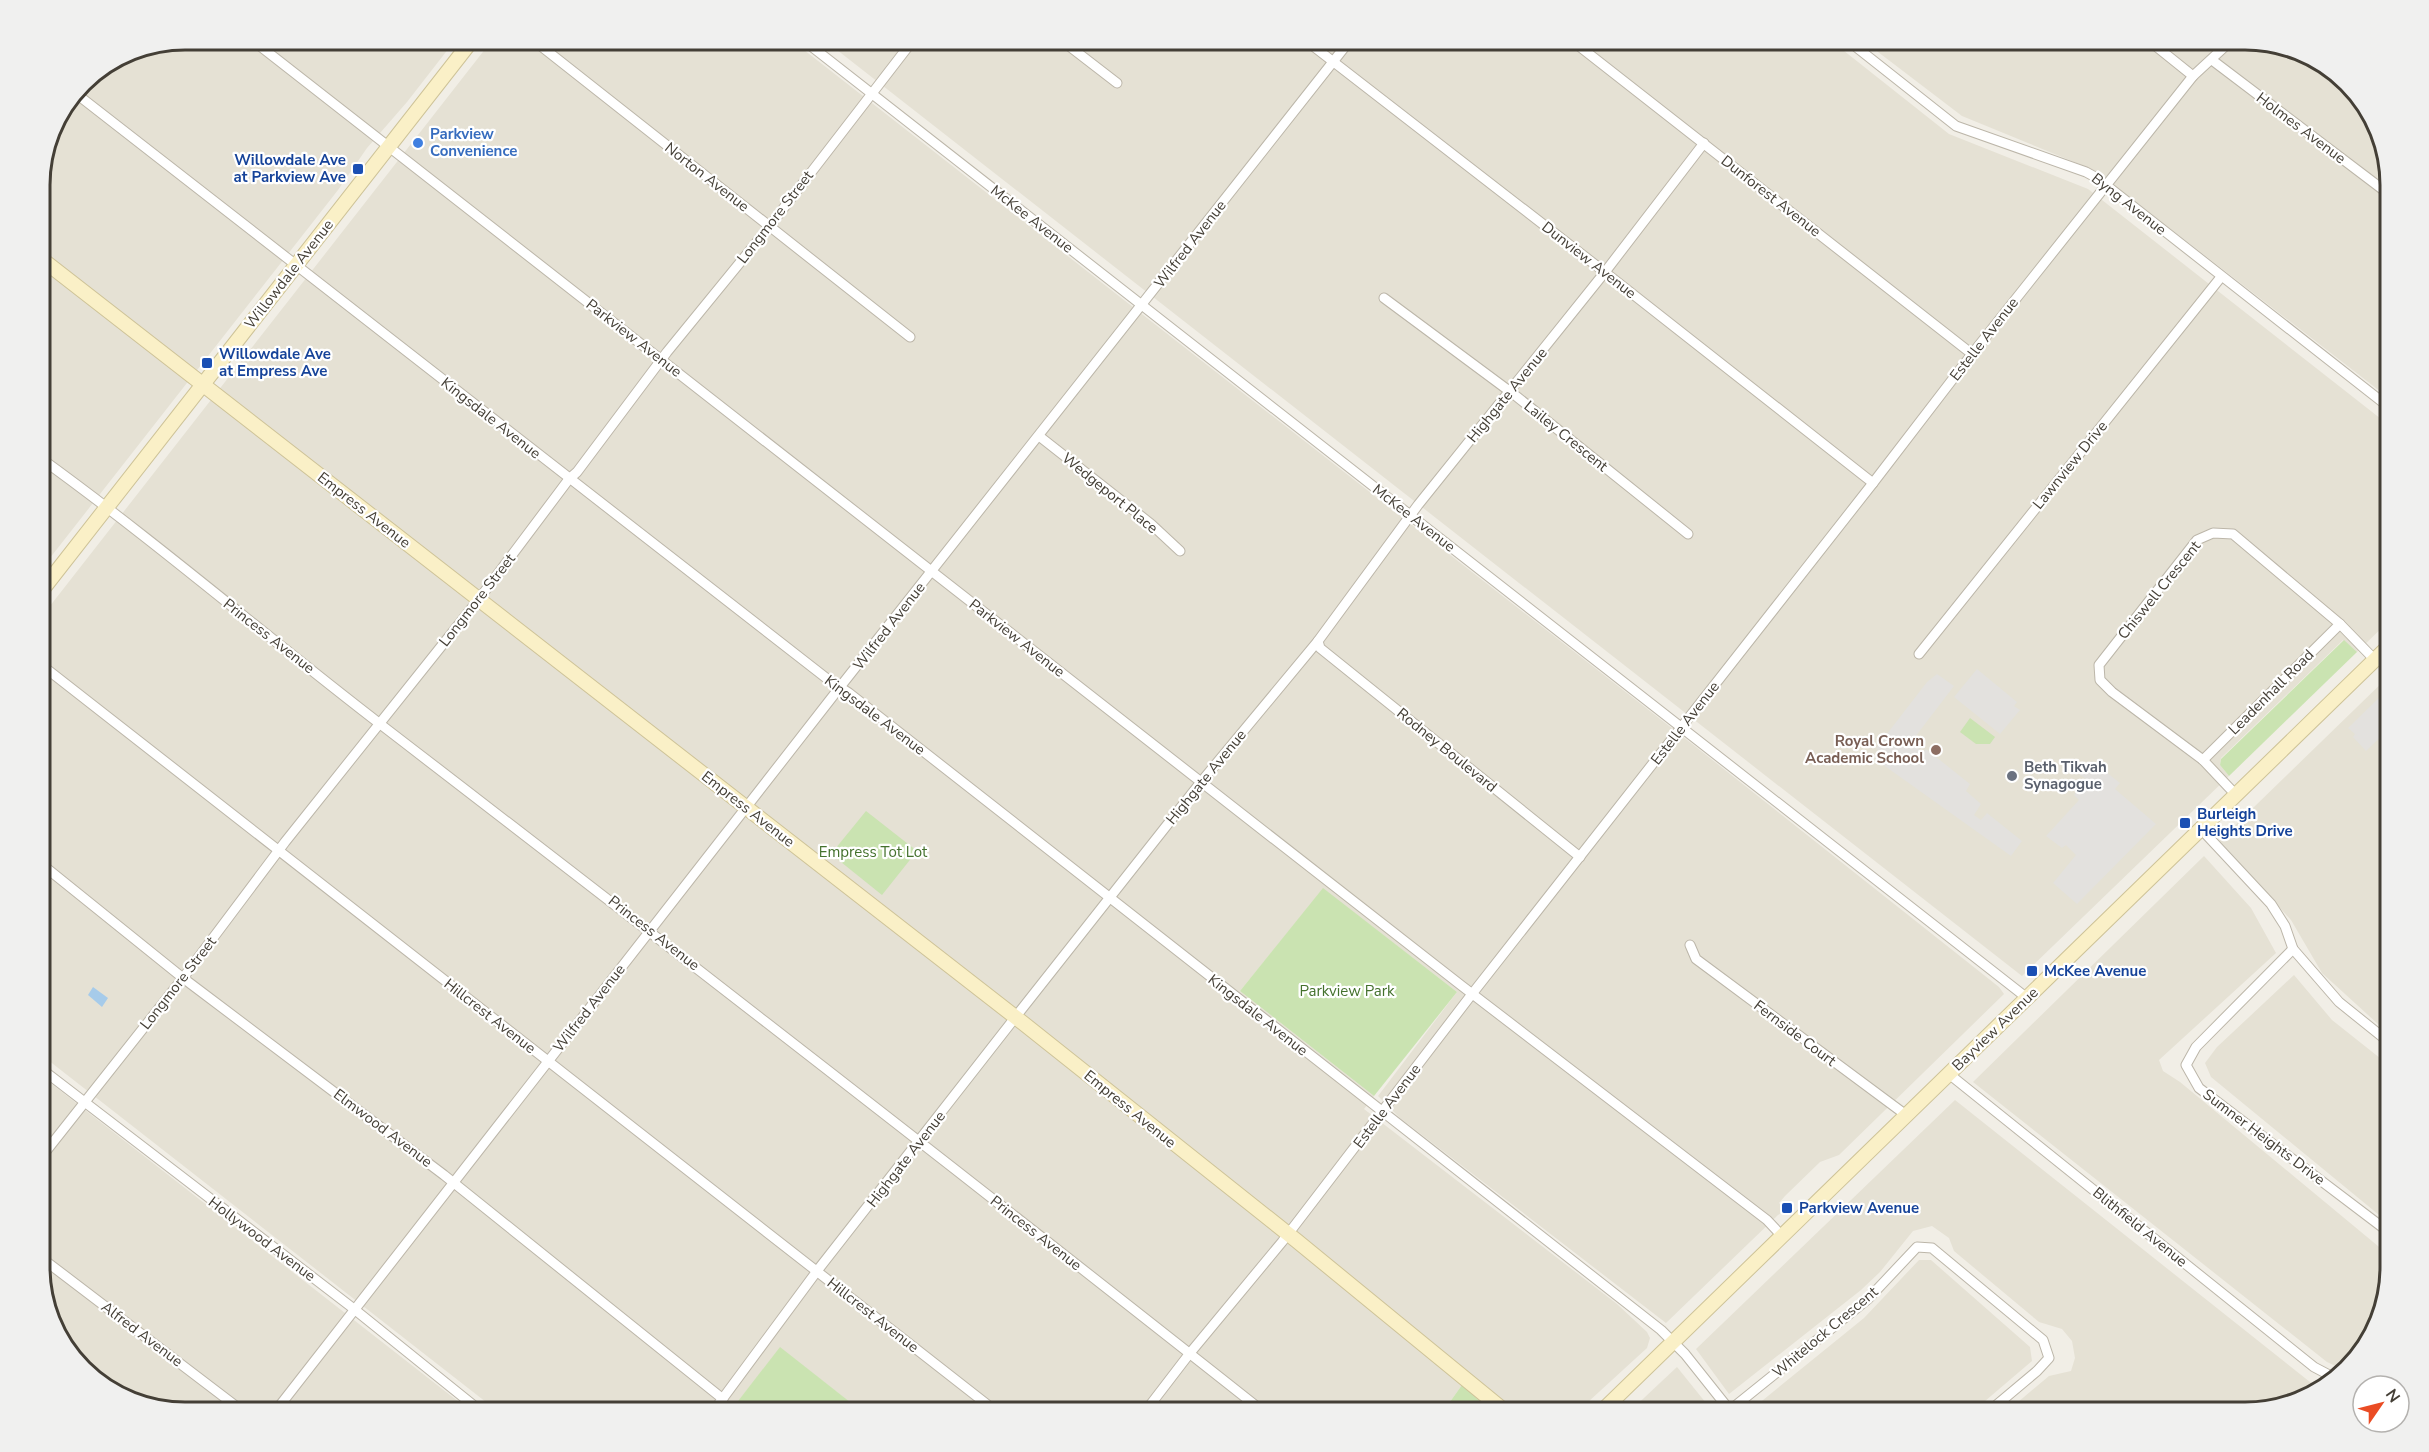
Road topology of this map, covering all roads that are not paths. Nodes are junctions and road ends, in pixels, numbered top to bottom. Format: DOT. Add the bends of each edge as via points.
graph roads {
  1 [pos="265,50"];
  2 [pos="464,50"];
  3 [pos="546,50"];
  4 [pos="816,50"];
  5 [pos="905,50"];
  6 [pos="1074,50"];
  7 [pos="1317,50"];
  8 [pos="1343,50"];
  9 [pos="1584,50"];
  10 [pos="1860,50"];
  11 [pos="2160,50"];
  12 [pos="2222,50"];
  13 [pos="2212,60"];
  14 [pos="1333,63"];
  15 [pos="2193,76"];
  16 [pos="1117,83"];
  17 [pos="871,93"];
  18 [pos="81,98"];
  19 [pos="1704,143"];
  20 [pos="389,147"];
  21 [pos="2107,186"];
  22 [pos="2379,187"];
  23 [pos="769,226"];
  24 [pos="50,266"];
  25 [pos="296,266"];
  26 [pos="1605,272"];
  27 [pos="2222,277"];
  28 [pos="1384,298"];
  29 [pos="1142,304"];
  30 [pos="910,337"];
  31 [pos="1972,354"];
  32 [pos="662,359"];
  33 [pos="202,385"];
  34 [pos="1510,391"];
  35 [pos="2379,400"];
  36 [pos="1039,436"];
  37 [pos="50,466"];
  38 [pos="568,479"];
  39 [pos="1873,483"];
  40 [pos="108,508"];
  41 [pos="1410,515"];
  42 [pos="1688,534"];
  43 [pos="1180,550"];
  44 [pos="932,571"];
  45 [pos="50,580"];
  46 [pos="479,599"];
  47 [pos="2340,624"];
  48 [pos="1318,641"];
  49 [pos="1918,654"];
  50 [pos="2379,656"];
  51 [pos="2375,660"];
  52 [pos="50,672"];
  53 [pos="840,687"];
  54 [pos="380,724"];
  55 [pos="1680,728"];
  56 [pos="2203,760"];
  57 [pos="1201,782"];
  58 [pos="2236,795"];
  59 [pos="747,807"];
  60 [pos="2201,829"];
  61 [pos="278,850"];
  62 [pos="1580,858"];
  63 [pos="50,871"];
  64 [pos="1110,899"];
  65 [pos="650,930"];
  66 [pos="1690,945"];
  67 [pos="2293,949"];
  68 [pos="183,978"];
  69 [pos="1472,994"];
  70 [pos="2027,998"];
  71 [pos="1015,1017"];
  72 [pos="2380,1035"];
  73 [pos="548,1061"];
  74 [pos="1949,1074"];
  75 [pos="50,1076"];
  76 [pos="84,1102"];
  77 [pos="1383,1112"];
  78 [pos="1906,1115"];
  79 [pos="920,1142"];
  80 [pos="50,1146"];
  81 [pos="454,1183"];
  82 [pos="2380,1225"];
  83 [pos="1288,1235"];
  84 [pos="1782,1236"];
  85 [pos="50,1264"];
  86 [pos="818,1271"];
  87 [pos="354,1309"];
  88 [pos="1674,1341"];
  89 [pos="1190,1353"];
  90 [pos="2328,1374"];
  91 [pos="723,1399"];
  92 [pos="231,1402"];
  93 [pos="282,1402"];
  94 [pos="469,1402"];
  95 [pos="721,1402"];
  96 [pos="984,1402"];
  97 [pos="1152,1402"];
  98 [pos="1251,1402"];
  99 [pos="1493,1402"];
  100 [pos="1611,1402"];
  101 [pos="1723,1402"];
  102 [pos="1743,1402"];
  103 [pos="2000,1402"];
  1 -- 20 [label="street, Parkview Avenue"];
  2 -- 20 [label="street, Willowdale Avenue"];
  3 -- 23 [label="street, Norton Avenue"];
  4 -- 17 [label="street, McKee Avenue"];
  5 -- 17 [label="street, Longmore Street"];
  6 -- 16 [label="street"];
  7 -- 14 [label="street, Dunview Avenue"];
  8 -- 14 [label="street, Wilfred Avenue"];
  9 -- 19 [label="street, Dunforest Avenue"];
  10 -- 21 [label="street, Byng Avenue" via="1956,126 2086,172"];
  11 -- 15 [label="street"];
  12 -- 13 [label="street, Estelle Avenue"];
  13 -- 15 [label="street, Estelle Avenue"];
  13 -- 22 [label="street, Holmes Avenue"];
  14 -- 26 [label="street, Dunview Avenue"];
  14 -- 29 [label="street, Wilfred Avenue"];
  15 -- 21 [label="street, Estelle Avenue"];
  17 -- 23 [label="street, Longmore Street"];
  17 -- 29 [label="street, McKee Avenue"];
  18 -- 25 [label="street, Kingsdale Avenue"];
  19 -- 26 [label="street, Highgate Avenue"];
  19 -- 31 [label="street, Dunforest Avenue"];
  20 -- 25 [label="street, Willowdale Avenue"];
  20 -- 32 [label="street, Parkview Avenue"];
  21 -- 27 [label="street, Byng Avenue"];
  21 -- 31 [label="street, Estelle Avenue"];
  23 -- 30 [label="street, Norton Avenue"];
  23 -- 32 [label="street, Longmore Street"];
  24 -- 33 [label="street, Empress Avenue"];
  25 -- 33 [label="street, Willowdale Avenue"];
  25 -- 38 [label="street, Kingsdale Avenue"];
  26 -- 34 [label="street, Highgate Avenue"];
  26 -- 39 [label="street, Dunview Avenue"];
  27 -- 35 [label="street, Byng Avenue"];
  27 -- 49 [label="street, Lawnview Drive"];
  28 -- 34 [label="street, Lailey Crescent"];
  29 -- 36 [label="street, Wilfred Avenue"];
  29 -- 41 [label="street, McKee Avenue"];
  31 -- 39 [label="street, Estelle Avenue"];
  32 -- 38 [label="street, Longmore Street"];
  32 -- 44 [label="street, Parkview Avenue"];
  33 -- 40 [label="street, Willowdale Avenue"];
  33 -- 46 [label="street, Empress Avenue"];
  34 -- 41 [label="street, Highgate Avenue"];
  34 -- 42 [label="street, Lailey Crescent"];
  36 -- 43 [label="street, Wedgeport Place"];
  36 -- 44 [label="street, Wilfred Avenue"];
  37 -- 40 [label="street, Princess Avenue"];
  38 -- 46 [label="street, Longmore Street"];
  38 -- 53 [label="street, Kingsdale Avenue"];
  39 -- 55 [label="street, Estelle Avenue"];
  40 -- 45 [label="street, Willowdale Avenue"];
  40 -- 54 [label="street, Princess Avenue"];
  41 -- 48 [label="street, Highgate Avenue"];
  41 -- 55 [label="street, McKee Avenue"];
  44 -- 53 [label="street, Wilfred Avenue"];
  44 -- 57 [label="street, Parkview Avenue"];
  46 -- 54 [label="street, Longmore Street"];
  46 -- 59 [label="street, Empress Avenue"];
  47 -- 51 [label="street, Chiswell Crescent"];
  47 -- 56 [label="street, Leadenhall Road"];
  47 -- 56 [label="street, Chiswell Crescent" via="2233,534 2213,533 2197,540 2099,665 2100,680 2112,692"];
  48 -- 57 [label="street, Highgate Avenue"];
  48 -- 62 [label="street, Rodney Boulevard" via="1320,648"];
  50 -- 51 [label="street, Bayview Avenue"];
  51 -- 58 [label="street, Bayview Avenue"];
  52 -- 61 [label="street, Hillcrest Avenue"];
  53 -- 59 [label="street, Wilfred Avenue"];
  53 -- 64 [label="street, Kingsdale Avenue"];
  54 -- 61 [label="street, Longmore Street"];
  54 -- 65 [label="street, Princess Avenue"];
  55 -- 62 [label="street, Estelle Avenue"];
  55 -- 70 [label="street, McKee Avenue"];
  56 -- 58 [label="street, Chiswell Crescent"];
  57 -- 64 [label="street, Highgate Avenue"];
  57 -- 69 [label="street, Parkview Avenue"];
  58 -- 60 [label="street, Bayview Avenue"];
  59 -- 65 [label="street, Wilfred Avenue"];
  59 -- 71 [label="street, Empress Avenue"];
  60 -- 67 [label="street" via="2271,904"];
  60 -- 70 [label="street, Bayview Avenue"];
  61 -- 68 [label="street, Longmore Street"];
  61 -- 73 [label="street, Hillcrest Avenue"];
  62 -- 69 [label="street, Estelle Avenue"];
  63 -- 68 [label="street, Elmwood Avenue"];
  64 -- 71 [label="street, Highgate Avenue"];
  64 -- 77 [label="street, Kingsdale Avenue"];
  65 -- 73 [label="street, Wilfred Avenue"];
  65 -- 79 [label="street, Princess Avenue"];
  66 -- 78 [label="street, Fernside Court" via="1696,959"];
  67 -- 72 [label="street" via="2339,1002"];
  67 -- 82 [label="street, Sumner Heights Drive" via="2196,1047 2186,1065 2199,1088"];
  68 -- 76 [label="street, Longmore Street"];
  68 -- 81 [label="street, Elmwood Avenue"];
  69 -- 77 [label="street, Estelle Avenue"];
  69 -- 84 [label="street, Parkview Avenue" via="1767,1220"];
  70 -- 74 [label="street, Bayview Avenue"];
  71 -- 79 [label="street, Highgate Avenue"];
  71 -- 83 [label="street, Empress Avenue"];
  73 -- 81 [label="street, Wilfred Avenue"];
  73 -- 86 [label="street, Hillcrest Avenue"];
  74 -- 78 [label="street, Bayview Avenue"];
  74 -- 90 [label="street, Blithfield Avenue"];
  75 -- 76 [label="street, Hollywood Avenue"];
  76 -- 80 [label="street, Longmore Street"];
  76 -- 87 [label="street, Hollywood Avenue"];
  77 -- 83 [label="street, Estelle Avenue"];
  77 -- 88 [label="street, Kingsdale Avenue"];
  78 -- 84 [label="street, Bayview Avenue"];
  79 -- 86 [label="street, Highgate Avenue"];
  79 -- 89 [label="street, Princess Avenue"];
  81 -- 87 [label="street, Wilfred Avenue"];
  81 -- 91 [label="street, Elmwood Avenue"];
  83 -- 89 [label="street, Estelle Avenue"];
  83 -- 99 [label="street, Empress Avenue"];
  84 -- 88 [label="street, Bayview Avenue"];
  85 -- 92 [label="street, Alfred Avenue"];
  86 -- 91 [label="street, Highgate Avenue"];
  86 -- 96 [label="street, Hillcrest Avenue"];
  87 -- 93 [label="street, Wilfred Avenue"];
  87 -- 94 [label="street, Hollywood Avenue"];
  88 -- 100 [label="street, Bayview Avenue"];
  88 -- 101 [label="street, Kingsdale Avenue"];
  89 -- 97 [label="street, Estelle Avenue"];
  89 -- 98 [label="street, Princess Avenue"];
  91 -- 95 [label="street, Highgate Avenue"];
  102 -- 103 [label="street, Whitelock Crescent" via="1868,1299 1917,1247 1932,1248 2043,1340 2049,1358"];
}
